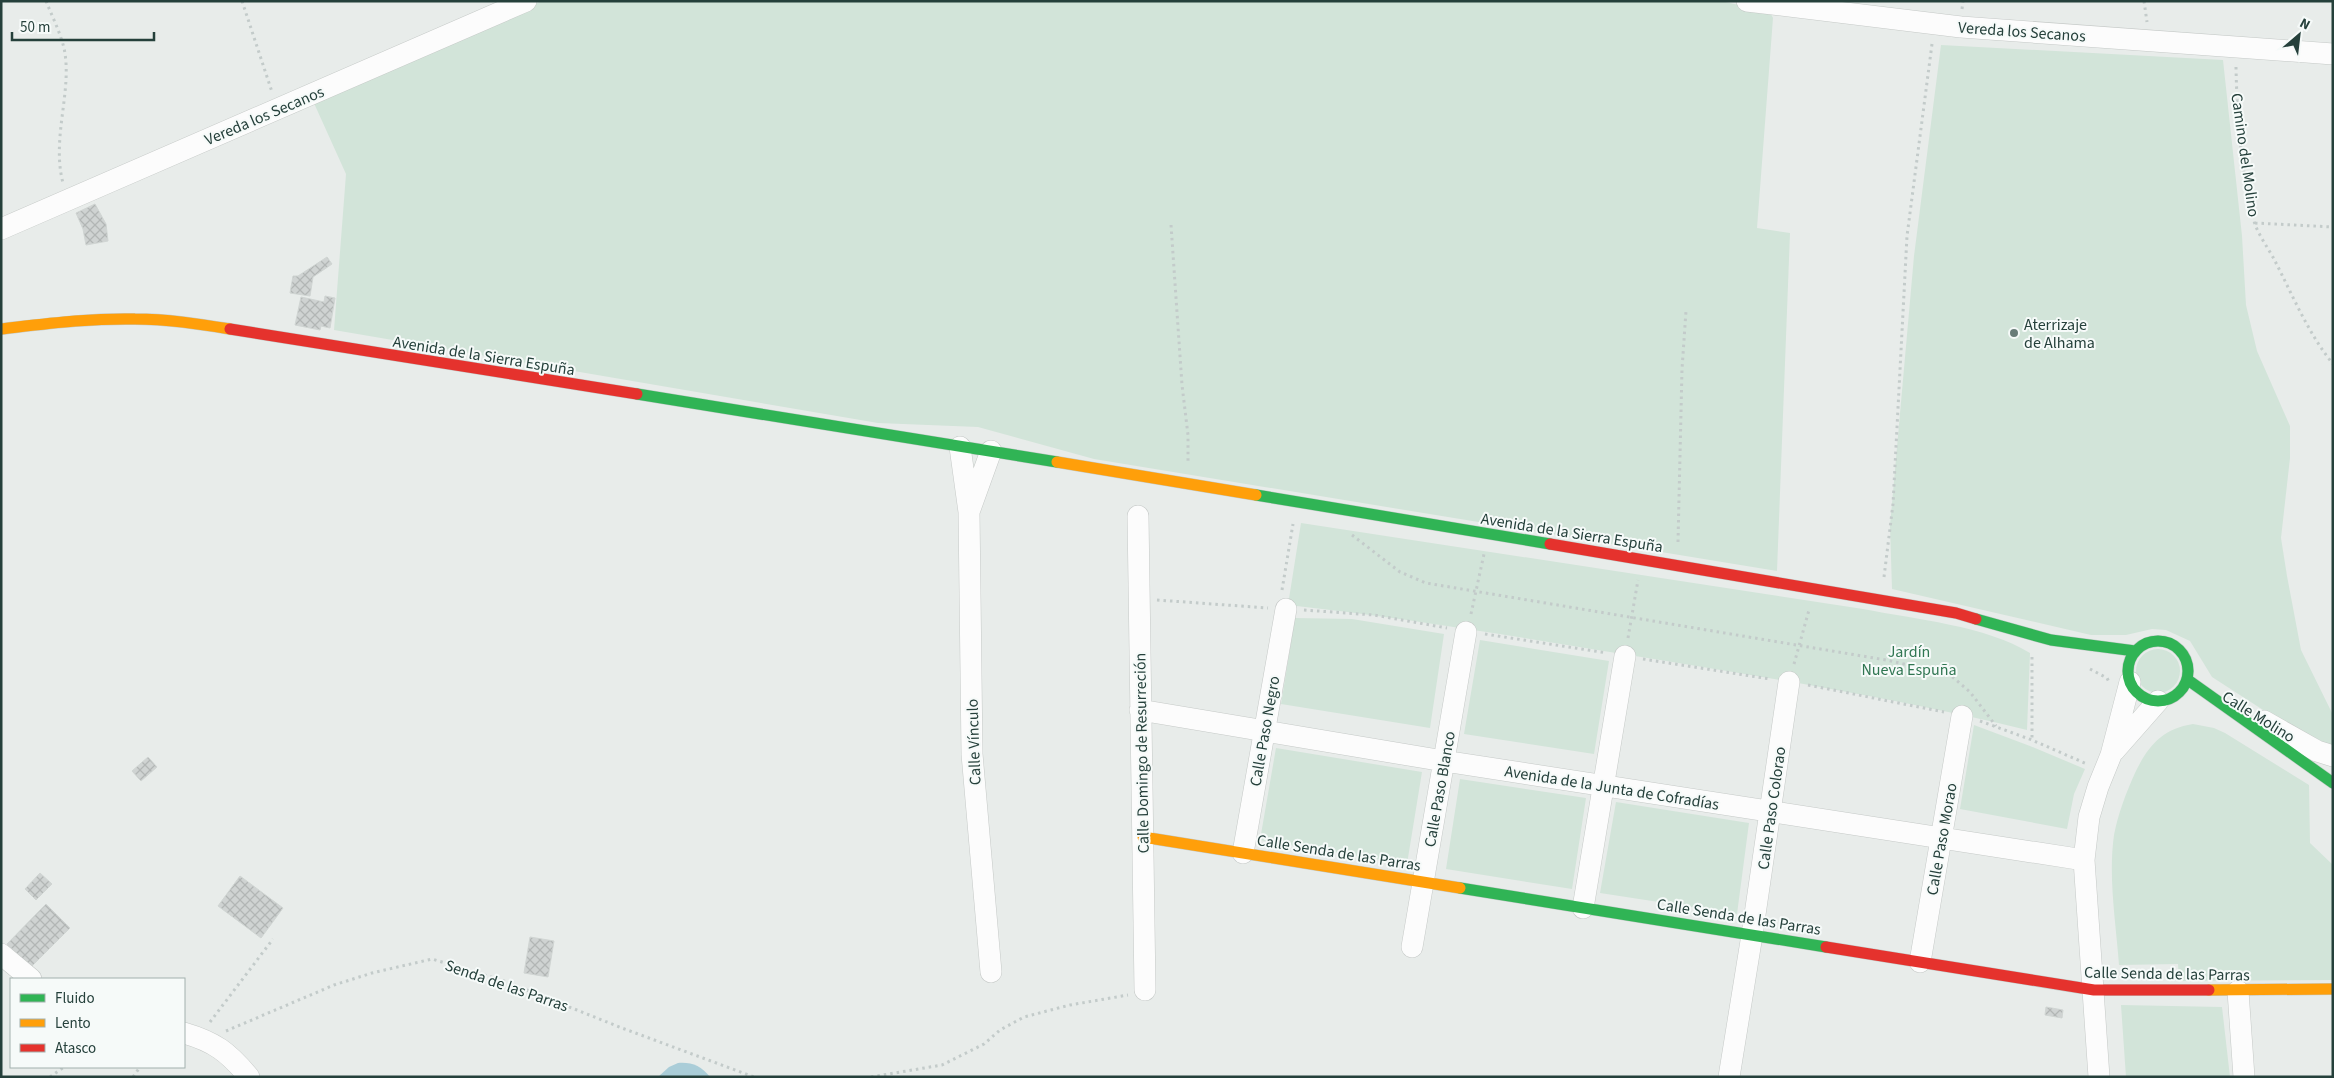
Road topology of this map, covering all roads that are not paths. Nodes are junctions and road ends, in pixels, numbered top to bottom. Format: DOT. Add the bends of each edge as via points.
graph roads {
  1 [pos="526,1"];
  2 [pos="1747,1"];
  3 [pos="2333,54"];
  4 [pos="1,229"];
  5 [pos="1,329"];
  6 [pos="963,442"];
  7 [pos="1018,444"];
  8 [pos="991,451"];
  9 [pos="1086,467"];
  10 [pos="969,512"];
  11 [pos="1138,516"];
  12 [pos="1283,609"];
  13 [pos="1466,632"];
  14 [pos="2051,640"];
  15 [pos="2135,651"];
  16 [pos="1626,656"];
  17 [pos="2085,662"];
  18 [pos="2112,670"];
  19 [pos="2188,675"];
  20 [pos="1789,682"];
  21 [pos="2123,682"];
  22 [pos="2161,701"];
  23 [pos="2182,704"];
  24 [pos="1140,710"];
  25 [pos="1962,716"];
  26 [pos="2224,720"];
  27 [pos="1264,730"];
  28 [pos="2279,747"];
  29 [pos="2333,756"];
  30 [pos="1444,761"];
  31 [pos="2107,763"];
  32 [pos="2333,783"];
  33 [pos="1603,786"];
  34 [pos="1770,812"];
  35 [pos="1143,837"];
  36 [pos="1941,838"];
  37 [pos="1243,853"];
  38 [pos="2084,860"];
  39 [pos="1424,882"];
  40 [pos="1583,908"];
  41 [pos="1752,935"];
  42 [pos="1412,947"];
  43 [pos="1,954"];
  44 [pos="1920,962"];
  45 [pos="991,972"];
  46 [pos="30,978"];
  47 [pos="2333,989"];
  48 [pos="1145,990"];
  49 [pos="2094,990"];
  50 [pos="2238,991"];
  51 [pos="193,1036"];
  52 [pos="249,1077"];
  53 [pos="1729,1077"];
  54 [pos="2099,1077"];
  55 [pos="2244,1077"];
  1 -- 4 [label="street, Vereda los Secanos"];
  2 -- 3 [label="street, Vereda los Secanos" via="1934,24"];
  5 -- 6 [label="main road, Avenida de la Sierra Espuña" via="71,321 135,319 184,322"];
  6 -- 8 [label="main road, Avenida de la Sierra Espuña"];
  6 -- 10 [label="street, Calle Vínculo"];
  7 -- 9 [label="main road, Avenida de la Sierra Espuña"];
  8 -- 9 [label="main road, Avenida de la Sierra Espuña"];
  8 -- 10 [label="street, Calle Vínculo"];
  9 -- 14 [label="main road, Avenida de la Sierra Espuña" via="1956,613"];
  10 -- 45 [label="street, Calle Vínculo" via="972,754"];
  11 -- 24 [label="street, Calle Domingo de Resurreción"];
  12 -- 27 [label="street, Calle Paso Negro"];
  13 -- 30 [label="street, Calle Paso Blanco"];
  14 -- 15 [label="main road, Avenida de la Sierra Espuña"];
  14 -- 17 [label="main road, Avenida de la Sierra Espuña"];
  15 -- 19 [label="main road" via="2152,640 2173,644 2187,659"];
  15 -- 21 [label="main road"];
  16 -- 33 [label="street"];
  18 -- 21 [label="main road"];
  19 -- 22 [label="main road" via="2179,694"];
  19 -- 28 [label="main road"];
  19 -- 29 [label="street, Calle Molino" via="2317,751"];
  20 -- 34 [label="street, Calle Paso Colorao"];
  21 -- 22 [label="main road" via="2141,696"];
  21 -- 31 [label="street"];
  22 -- 23 [label="main road"];
  22 -- 31 [label="street"];
  24 -- 27 [label="street, Avenida de la Junta de Cofradías"];
  24 -- 35 [label="street, Calle Domingo de Resurreción"];
  25 -- 36 [label="street, Calle Paso Morao"];
  26 -- 28 [label="main road"];
  27 -- 30 [label="street, Avenida de la Junta de Cofradías"];
  27 -- 37 [label="street, Calle Paso Negro"];
  28 -- 32 [label="main road"];
  30 -- 33 [label="street, Avenida de la Junta de Cofradías"];
  30 -- 39 [label="street, Calle Paso Blanco"];
  31 -- 38 [label="street" via="2089,817"];
  33 -- 34 [label="street, Avenida de la Junta de Cofradías"];
  33 -- 40 [label="street"];
  34 -- 36 [label="street, Avenida de la Junta de Cofradías"];
  34 -- 41 [label="street, Calle Paso Colorao"];
  35 -- 37 [label="main road, Calle Senda de las Parras"];
  35 -- 48 [label="street, Calle Domingo de Resurreción"];
  36 -- 38 [label="street, Avenida de la Junta de Cofradías"];
  36 -- 44 [label="street, Calle Paso Morao"];
  37 -- 39 [label="main road, Calle Senda de las Parras"];
  38 -- 49 [label="street"];
  39 -- 40 [label="main road, Calle Senda de las Parras"];
  39 -- 42 [label="street, Calle Paso Blanco"];
  40 -- 41 [label="main road, Calle Senda de las Parras"];
  41 -- 44 [label="main road, Calle Senda de las Parras"];
  41 -- 53 [label="street, Calle Paso Colorao"];
  43 -- 46 [label="street"];
  44 -- 49 [label="main road, Calle Senda de las Parras"];
  47 -- 50 [label="main road, Calle Senda de las Parras"];
  49 -- 50 [label="main road, Calle Senda de las Parras"];
  49 -- 54 [label="street"];
  50 -- 55 [label="street"];
  51 -- 52 [label="street" via="230,1055"];
}
